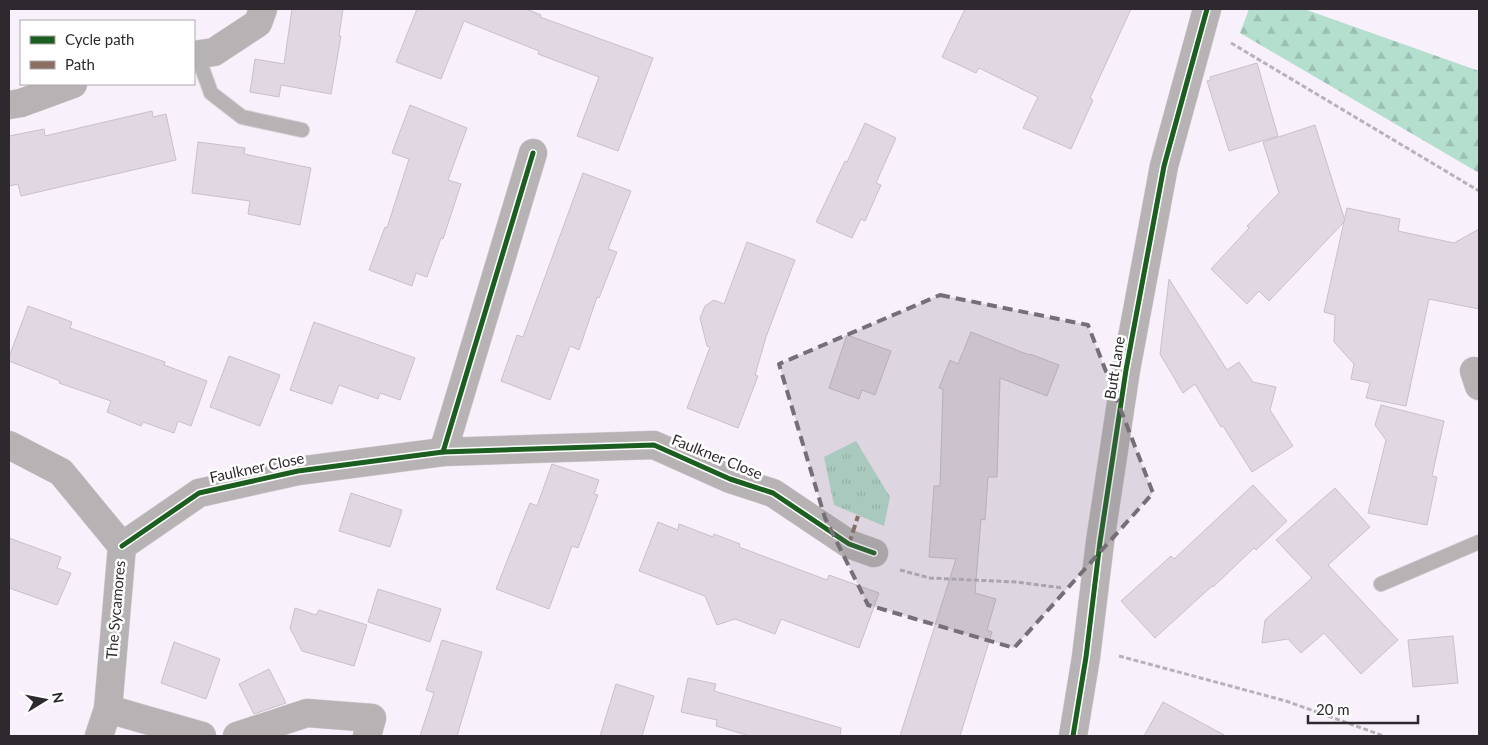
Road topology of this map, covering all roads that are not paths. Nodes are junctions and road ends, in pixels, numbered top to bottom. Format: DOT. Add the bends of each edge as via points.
graph roads {
  1 [pos="263,9"];
  2 [pos="1205,18"];
  3 [pos="196,55"];
  4 [pos="70,85"];
  5 [pos="9,105"];
  6 [pos="302,130"];
  7 [pos="533,154"];
  8 [pos="9,446"];
  9 [pos="443,452"];
  10 [pos="1479,542"];
  11 [pos="122,546"];
  12 [pos="874,553"];
  13 [pos="1381,584"];
  14 [pos="108,709"];
  15 [pos="99,736"];
  16 [pos="202,736"];
  17 [pos="237,736"];
  18 [pos="367,736"];
  19 [pos="1072,736"];
  1 -- 3 [label="street" via="258,23 214,52"];
  2 -- 19 [label="street, Butt Lane" via="1164,166 1128,360"];
  3 -- 6 [label="lane" via="212,93 242,118"];
  4 -- 5 [label="street"];
  7 -- 9 [label="street"];
  8 -- 11 [label="street, The Sycamores" via="61,472"];
  9 -- 11 [label="street, Faulkner Close" via="298,472 199,493"];
  9 -- 12 [label="street, Faulkner Close" via="654,445 730,479 773,494 849,544"];
  10 -- 13 [label="lane"];
  11 -- 14 [label="street, The Sycamores"];
  14 -- 15 [label="street, The Sycamores"];
  14 -- 16 [label="street"];
  17 -- 18 [label="street" via="307,713 372,718"];
}
